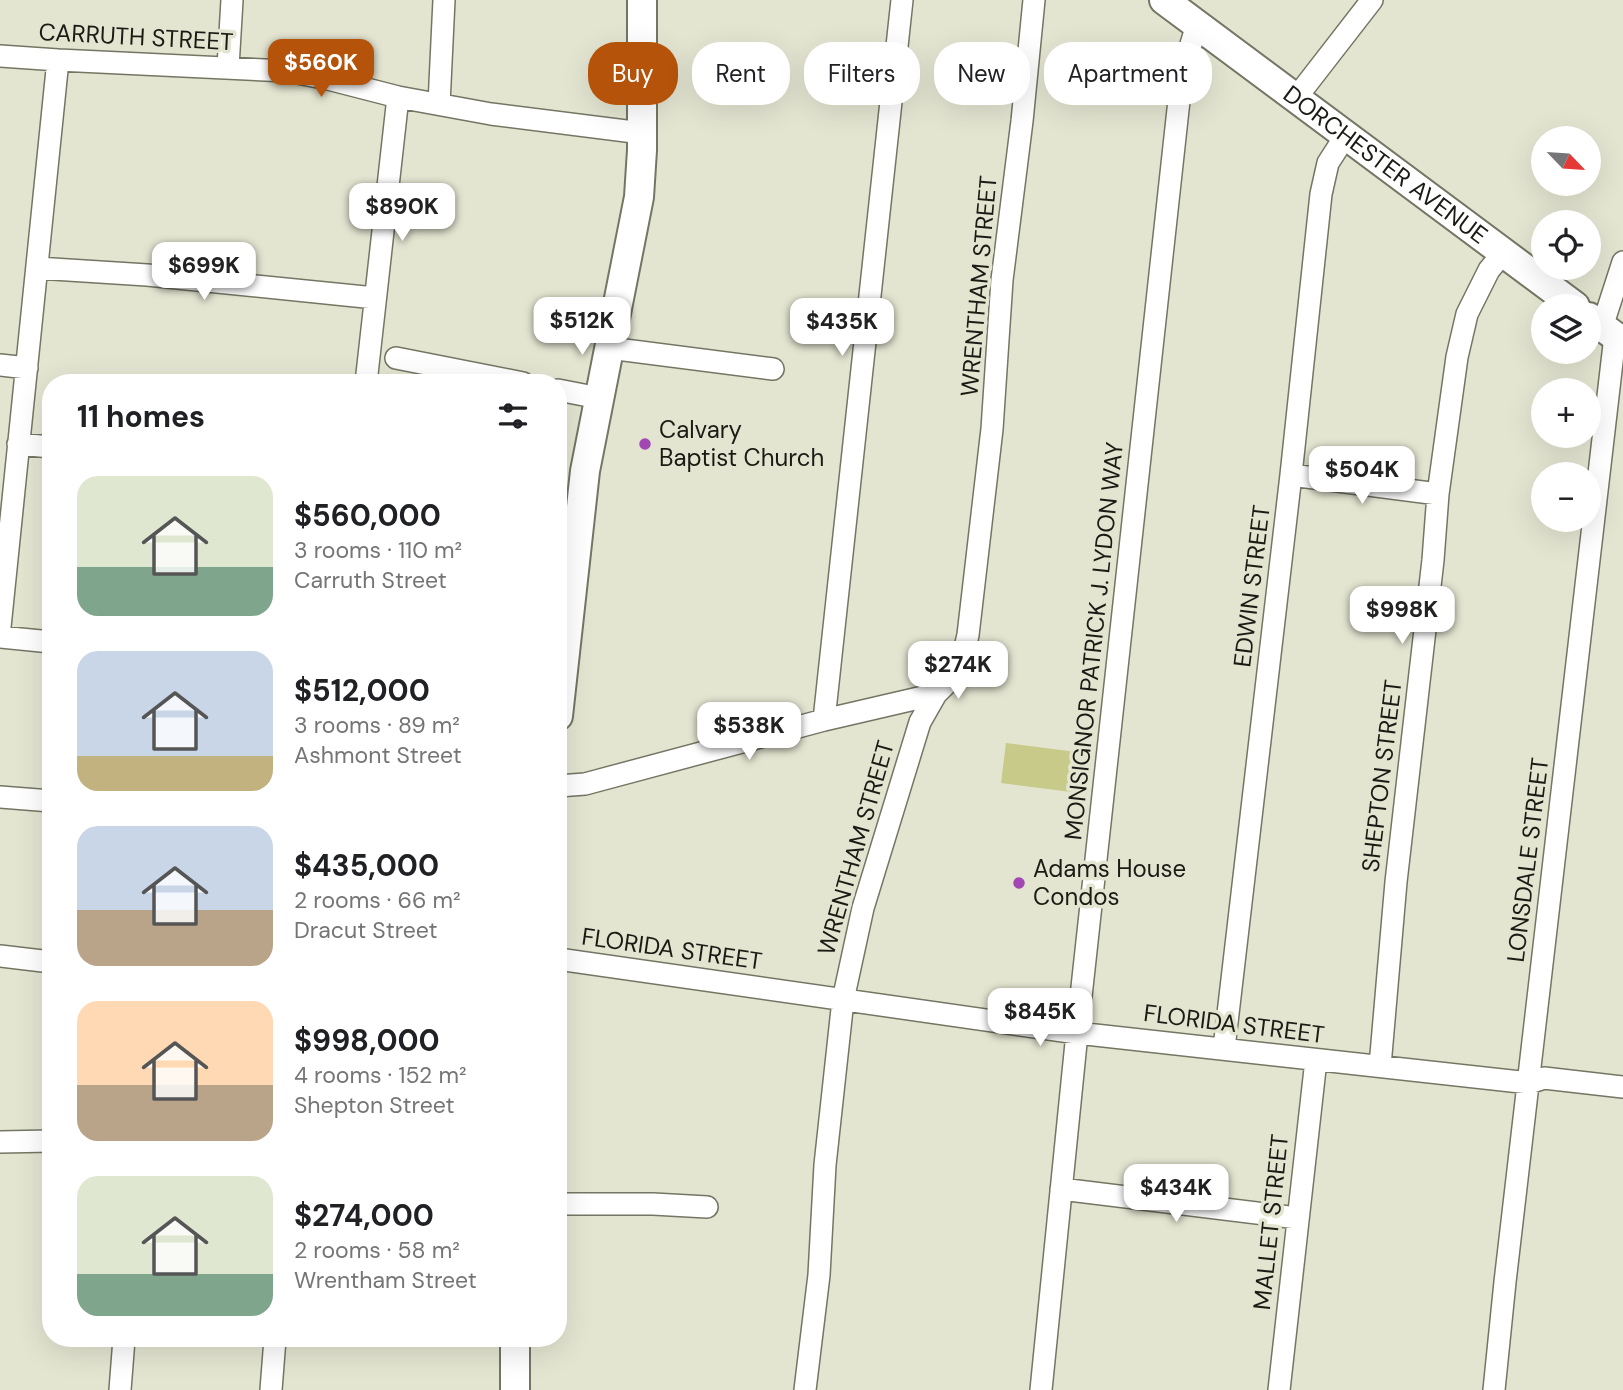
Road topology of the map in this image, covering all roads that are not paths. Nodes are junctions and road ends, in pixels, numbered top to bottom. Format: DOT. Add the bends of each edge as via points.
graph roads {
  1 [pos="232,0"];
  2 [pos="444,0"];
  3 [pos="642,0"];
  4 [pos="902,0"];
  5 [pos="1034,0"];
  6 [pos="1164,0"];
  7 [pos="1371,0"];
  8 [pos="1197,24"];
  9 [pos="0,56"];
  10 [pos="58,61"];
  11 [pos="228,67"];
  12 [pos="398,97"];
  13 [pos="1296,98"];
  14 [pos="439,104"];
  15 [pos="642,133"];
  16 [pos="1346,135"];
  17 [pos="1503,253"];
  18 [pos="1623,262"];
  19 [pos="37,268"];
  20 [pos="1559,294"];
  21 [pos="375,298"];
  22 [pos="1607,331"];
  23 [pos="609,348"];
  24 [pos="396,358"];
  25 [pos="0,365"];
  26 [pos="27,368"];
  27 [pos="773,369"];
  28 [pos="367,374"];
  29 [pos="477,374"];
  30 [pos="567,392"];
  31 [pos="599,398"];
  32 [pos="19,444"];
  33 [pos="42,446"];
  34 [pos="1292,475"];
  35 [pos="1438,494"];
  36 [pos="0,627"];
  37 [pos="567,633"];
  38 [pos="0,637"];
  39 [pos="42,641"];
  40 [pos="936,694"];
  41 [pos="824,720"];
  42 [pos="567,785"];
  43 [pos="0,797"];
  44 [pos="42,800"];
  45 [pos="0,956"];
  46 [pos="567,960"];
  47 [pos="42,961"];
  48 [pos="843,1000"];
  49 [pos="1077,1033"];
  50 [pos="1224,1048"];
  51 [pos="1316,1060"];
  52 [pos="1380,1066"];
  53 [pos="1529,1083"];
  54 [pos="1623,1087"];
  55 [pos="1623,1101"];
  56 [pos="42,1141"];
  57 [pos="0,1142"];
  58 [pos="1061,1189"];
  59 [pos="567,1204"];
  60 [pos="708,1207"];
  61 [pos="1297,1219"];
  62 [pos="123,1347"];
  63 [pos="274,1347"];
  64 [pos="515,1347"];
  65 [pos="120,1390"];
  66 [pos="271,1390"];
  67 [pos="515,1390"];
  68 [pos="805,1390"];
  69 [pos="1041,1390"];
  70 [pos="1279,1390"];
  71 [pos="1494,1390"];
  1 -- 11 [label="street"];
  2 -- 14 [label="street"];
  3 -- 15 [label="main road"];
  4 -- 41 [label="street"];
  5 -- 40 [label="street, WRENTHAM STREET" via="968,635 954,676"];
  6 -- 8 [label="main road, DORCHESTER AVENUE"];
  7 -- 13 [label="street"];
  8 -- 13 [label="main road, DORCHESTER AVENUE"];
  8 -- 49 [label="street, MONSIGNOR PATRICK J. LYDON WAY" via="1182,73"];
  9 -- 10 [label="street, CARRUTH STREET"];
  10 -- 11 [label="street, CARRUTH STREET"];
  10 -- 19 [label="street"];
  11 -- 12 [label="street, CARRUTH STREET" via="288,71"];
  12 -- 14 [label="street, CARRUTH STREET"];
  12 -- 21 [label="street"];
  13 -- 16 [label="main road, DORCHESTER AVENUE"];
  14 -- 15 [label="street, CARRUTH STREET"];
  15 -- 23 [label="main road" via="636,215"];
  16 -- 17 [label="main road, DORCHESTER AVENUE"];
  16 -- 34 [label="street, EDWIN STREET" via="1324,178"];
  17 -- 20 [label="main road, DORCHESTER AVENUE"];
  17 -- 35 [label="street, SHEPTON STREET" via="1467,314"];
  18 -- 22 [label="street, LONSDALE STREET"];
  19 -- 21 [label="street"];
  19 -- 26 [label="street"];
  21 -- 28 [label="street"];
  22 -- 53 [label="street, LONSDALE STREET"];
  23 -- 27 [label="street"];
  23 -- 31 [label="main road"];
  24 -- 29 [label="street"];
  25 -- 26 [label="street"];
  26 -- 32 [label="street"];
  30 -- 31 [label="street"];
  31 -- 37 [label="main road" via="582,494"];
  32 -- 33 [label="street"];
  32 -- 36 [label="street"];
  34 -- 35 [label="street"];
  34 -- 50 [label="street, EDWIN STREET"];
  35 -- 52 [label="street, SHEPTON STREET"];
  38 -- 39 [label="street"];
  40 -- 41 [label="street"];
  40 -- 48 [label="street, WRENTHAM STREET" via="920,722 904,769 863,908"];
  41 -- 42 [label="street"];
  43 -- 44 [label="street"];
  45 -- 47 [label="street"];
  46 -- 48 [label="street, FLORIDA STREET"];
  48 -- 49 [label="street, FLORIDA STREET"];
  48 -- 68 [label="street, WRENTHAM STREET"];
  49 -- 50 [label="street, FLORIDA STREET"];
  49 -- 58 [label="street, MONSIGNOR PATRICK J. LYDON WAY"];
  50 -- 51 [label="street, FLORIDA STREET"];
  51 -- 52 [label="street, FLORIDA STREET"];
  51 -- 61 [label="street, MALLET STREET"];
  52 -- 53 [label="street, FLORIDA STREET"];
  53 -- 54 [label="street, FLORIDA STREET" via="1544,1078"];
  53 -- 55 [label="street, FLORIDA STREET" via="1542,1092"];
  53 -- 71 [label="street, LONSDALE STREET"];
  56 -- 57 [label="street"];
  58 -- 61 [label="street"];
  58 -- 69 [label="street, MONSIGNOR PATRICK J. LYDON WAY"];
  59 -- 60 [label="street"];
  61 -- 70 [label="street, MALLET STREET"];
  62 -- 65 [label="street"];
  63 -- 66 [label="street"];
  64 -- 67 [label="main road"];
}
